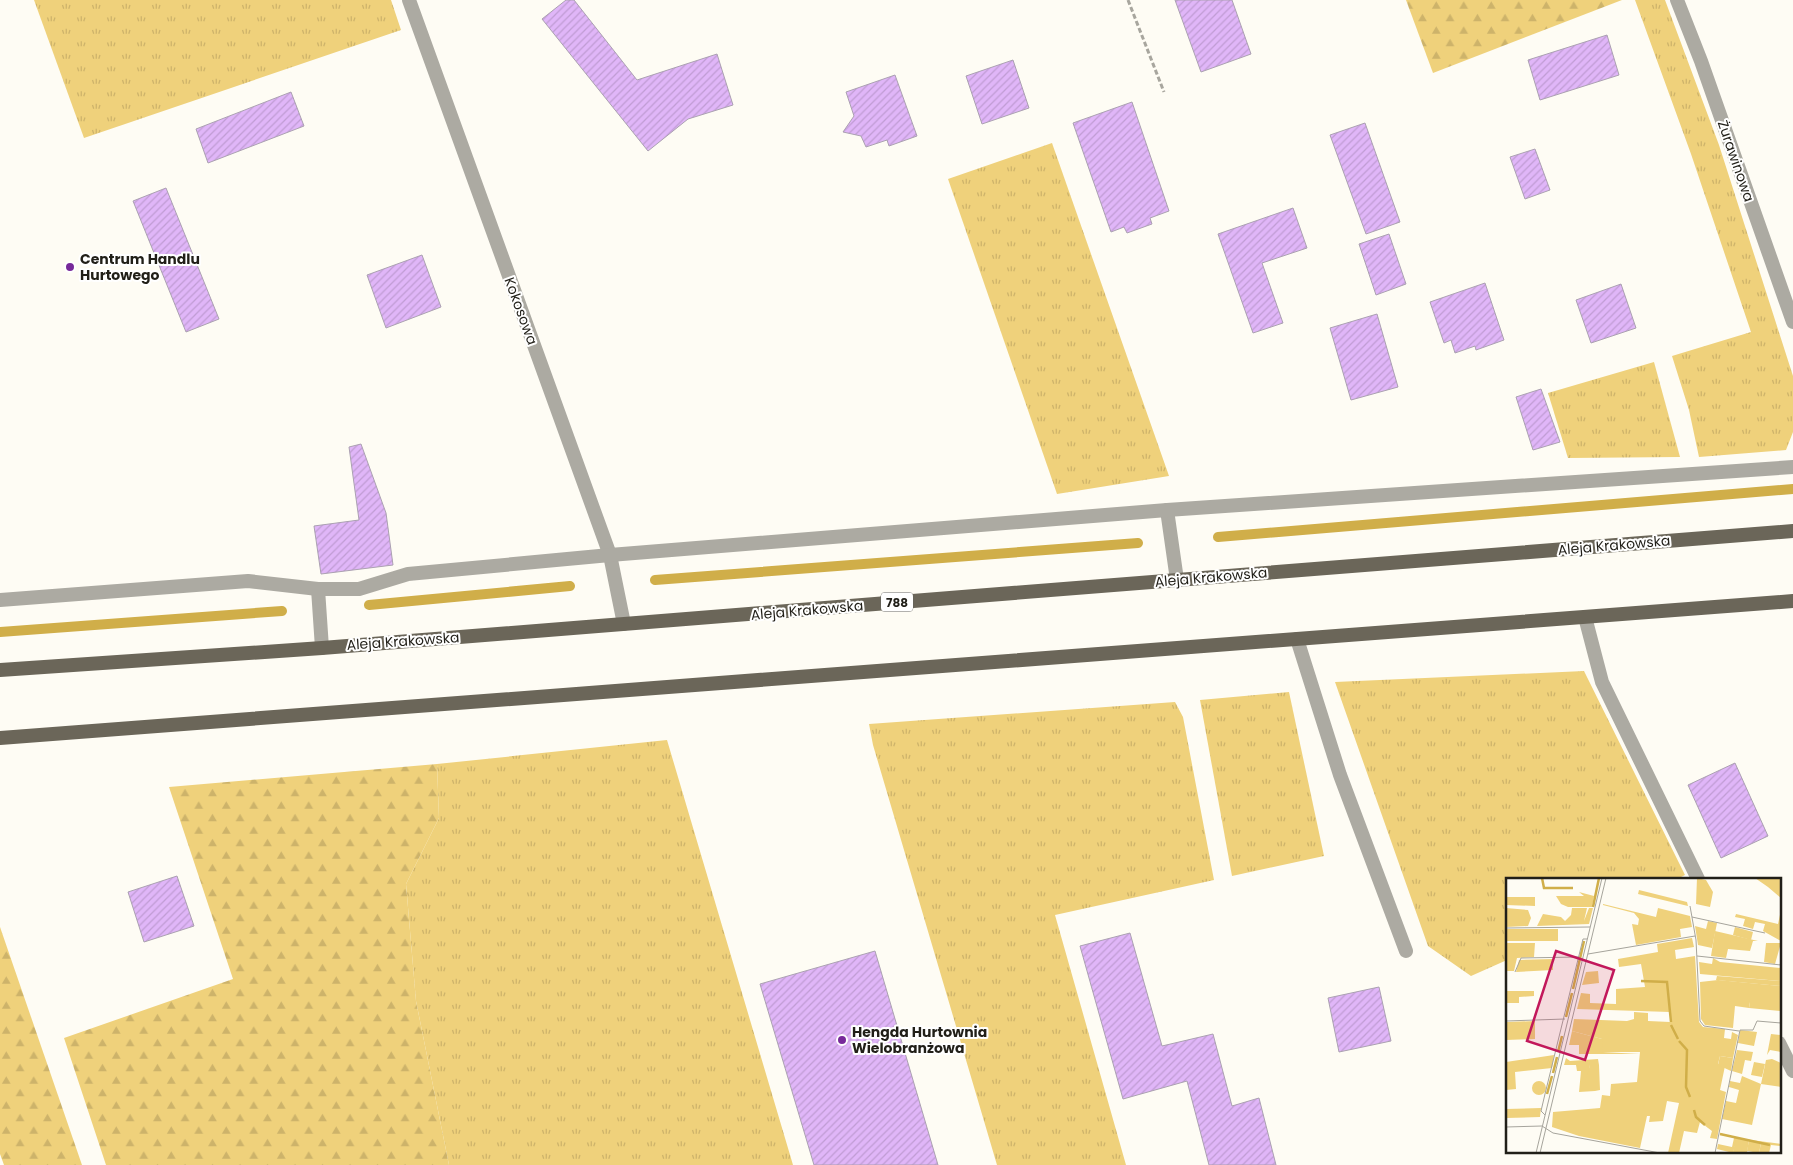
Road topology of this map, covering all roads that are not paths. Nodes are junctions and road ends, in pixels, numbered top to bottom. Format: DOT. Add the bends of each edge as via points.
graph roads {
  1 [pos="409,0"];
  2 [pos="1677,0"];
  3 [pos="1793,322"];
  4 [pos="1793,467"];
  5 [pos="1167,510"];
  6 [pos="1793,531"];
  7 [pos="610,555"];
  8 [pos="1177,580"];
  9 [pos="318,589"];
  10 [pos="0,600"];
  11 [pos="1793,601"];
  12 [pos="1585,617"];
  13 [pos="624,624"];
  14 [pos="1297,639"];
  15 [pos="322,648"];
  16 [pos="0,670"];
  17 [pos="0,738"];
  18 [pos="1698,878"];
  19 [pos="1406,952"];
  20 [pos="1780,1045"];
  21 [pos="1793,1070"];
  1 -- 7 [label="street, Kokosowa"];
  2 -- 3 [label="street, Żurawinowa"];
  4 -- 5 [label="street"];
  5 -- 7 [label="street"];
  5 -- 8 [label="street"];
  6 -- 8 [label="main road, Aleja Krakowska / 788"];
  7 -- 9 [label="street" via="408,574 359,589"];
  7 -- 13 [label="street, Kokosowa"];
  8 -- 13 [label="main road, Aleja Krakowska / 788"];
  9 -- 10 [label="street" via="248,581"];
  9 -- 15 [label="street"];
  11 -- 12 [label="main road"];
  12 -- 14 [label="main road"];
  12 -- 18 [label="street" via="1602,682"];
  13 -- 15 [label="main road, Aleja Krakowska / 788"];
  14 -- 17 [label="main road"];
  14 -- 19 [label="street" via="1340,775"];
  15 -- 16 [label="main road, Aleja Krakowska / 788"];
  20 -- 21 [label="street"];
}
